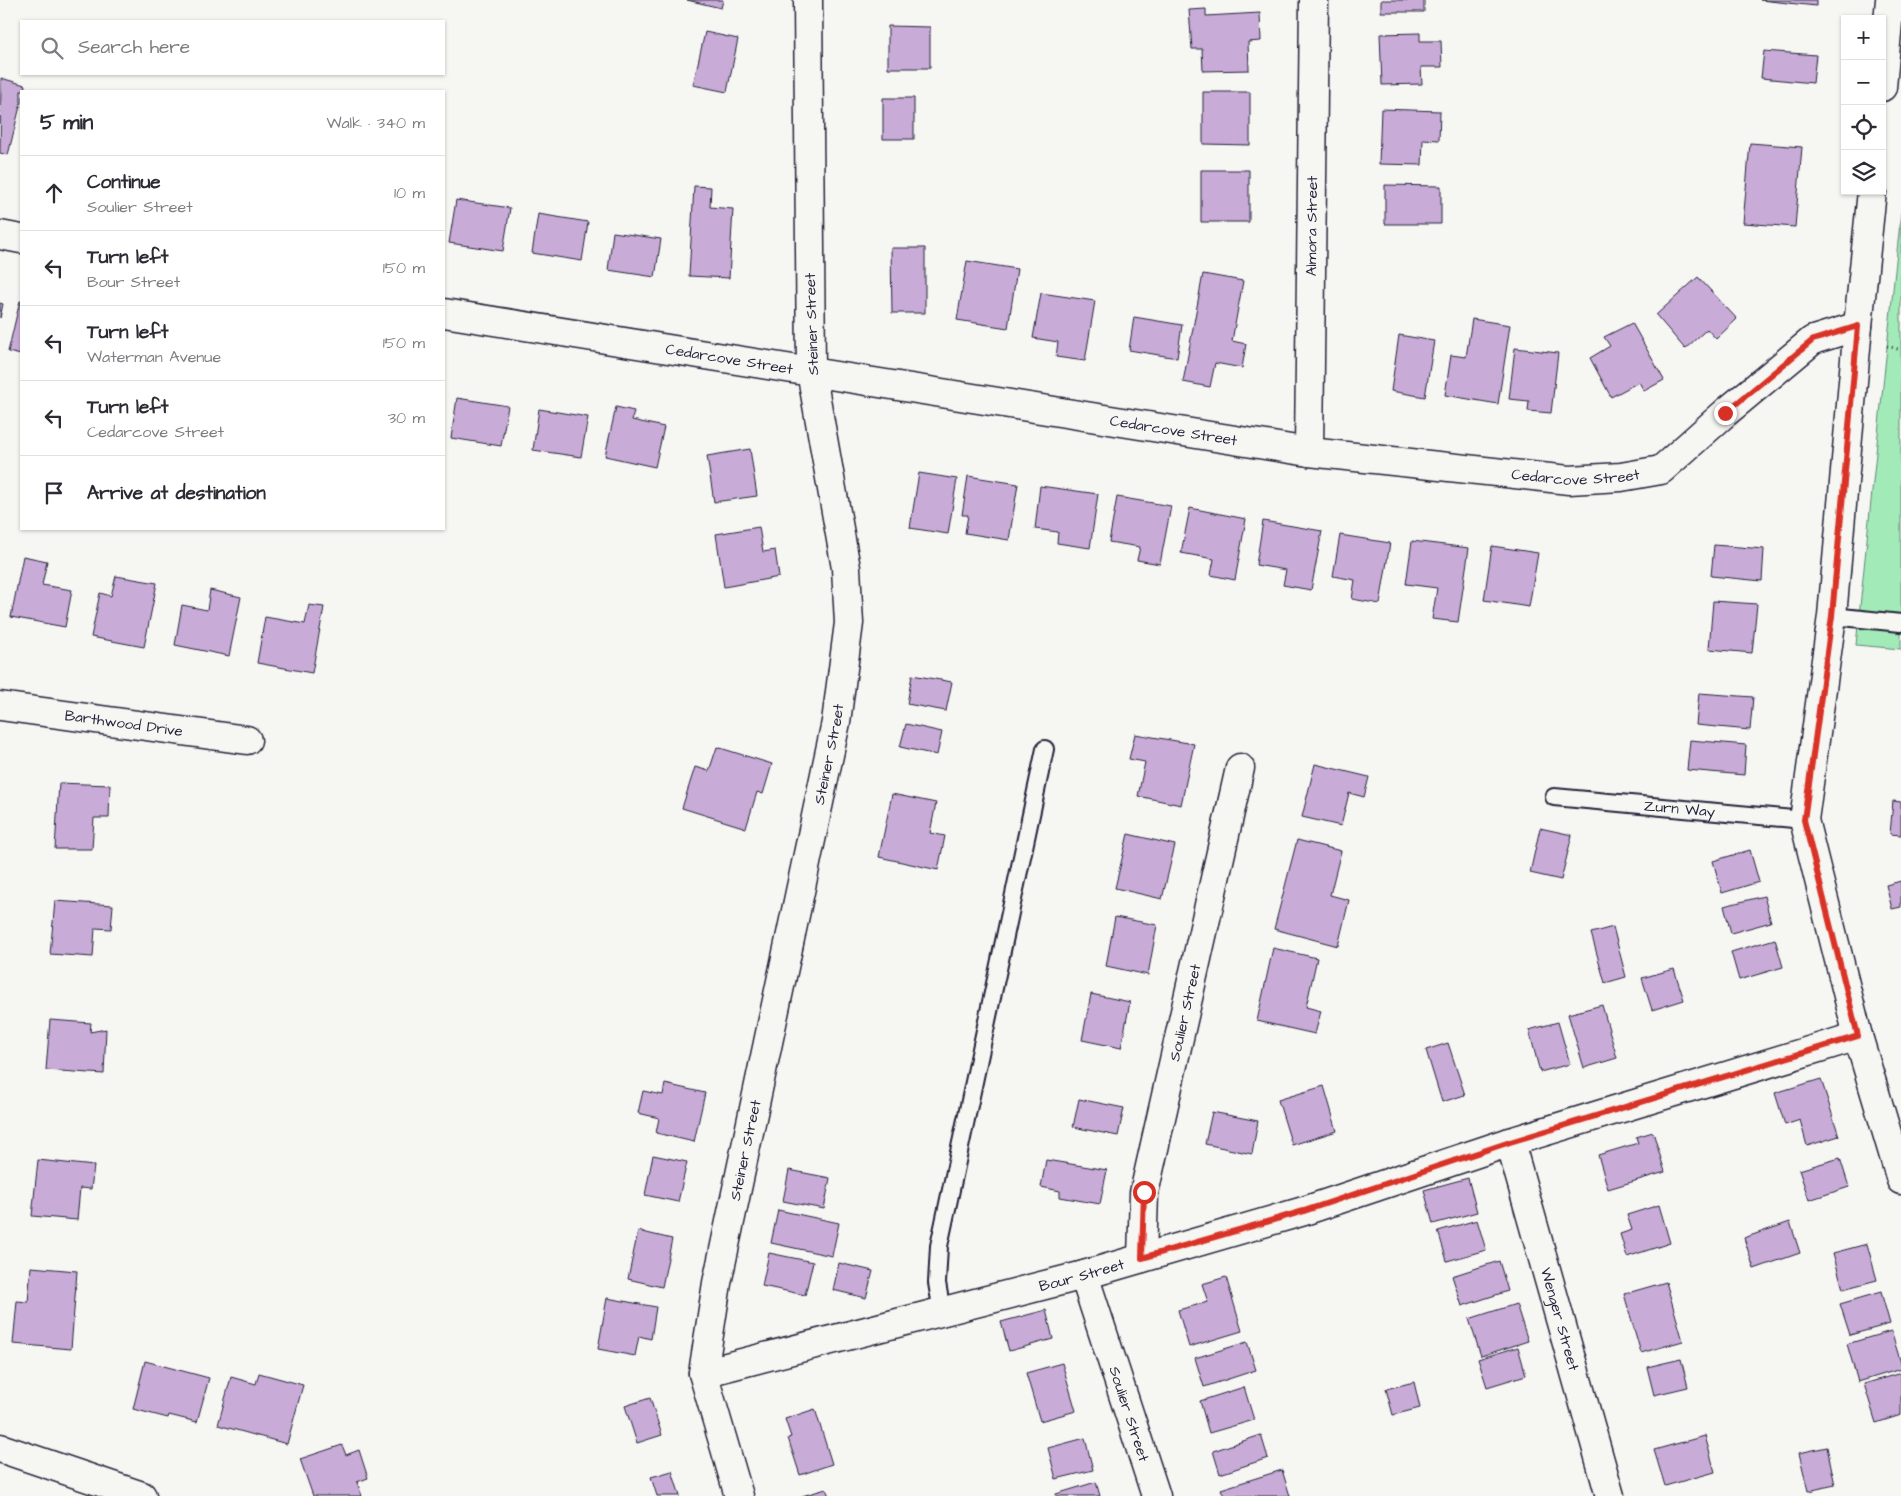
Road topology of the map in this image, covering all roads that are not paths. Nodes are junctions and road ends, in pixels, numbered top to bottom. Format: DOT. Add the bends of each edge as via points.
graph roads {
  1 [pos="808,0"];
  2 [pos="1314,0"];
  3 [pos="1890,0"];
  4 [pos="1884,60"];
  5 [pos="1872,195"];
  6 [pos="0,235"];
  7 [pos="20,240"];
  8 [pos="445,313"];
  9 [pos="1858,326"];
  10 [pos="811,371"];
  11 [pos="1309,452"];
  12 [pos="1832,616"];
  13 [pos="1901,623"];
  14 [pos="0,706"];
  15 [pos="247,740"];
  16 [pos="1044,749"];
  17 [pos="1240,768"];
  18 [pos="1554,798"];
  19 [pos="1804,820"];
  20 [pos="1858,1036"];
  21 [pos="1510,1142"];
  22 [pos="1901,1180"];
  23 [pos="1142,1258"];
  24 [pos="1084,1275"];
  25 [pos="942,1312"];
  26 [pos="703,1373"];
  27 [pos="0,1448"];
  28 [pos="142,1496"];
  29 [pos="739,1496"];
  30 [pos="1156,1496"];
  31 [pos="1610,1496"];
  1 -- 10 [label="street, Steiner Street"];
  2 -- 11 [label="street, Almora Street"];
  3 -- 4 [label="street"];
  5 -- 9 [label="street"];
  6 -- 7 [label="street"];
  8 -- 10 [label="street, Cedarcove Street"];
  9 -- 11 [label="street, Cedarcove Street" via="1813,340 1661,470 1621,477 1570,480"];
  9 -- 12 [label="street"];
  10 -- 11 [label="street, Cedarcove Street"];
  10 -- 26 [label="street, Steiner Street" via="846,568 849,623 836,722 717,1283"];
  12 -- 13 [label="lane"];
  12 -- 19 [label="street"];
  14 -- 15 [label="street, Barthwood Drive"];
  16 -- 25 [label="lane" via="938,1246"];
  17 -- 23 [label="street, Soulier Street" via="1144,1192"];
  18 -- 19 [label="lane, Zurn Way"];
  19 -- 20 [label="street"];
  20 -- 21 [label="street, Bour Street"];
  20 -- 22 [label="street"];
  21 -- 23 [label="street, Bour Street" via="1304,1211"];
  21 -- 31 [label="street, Wenger Street"];
  23 -- 24 [label="street, Bour Street"];
  24 -- 25 [label="street, Bour Street"];
  24 -- 30 [label="street, Soulier Street"];
  25 -- 26 [label="street, Bour Street"];
  26 -- 29 [label="street, Steiner Street"];
  27 -- 28 [label="street"];
}
